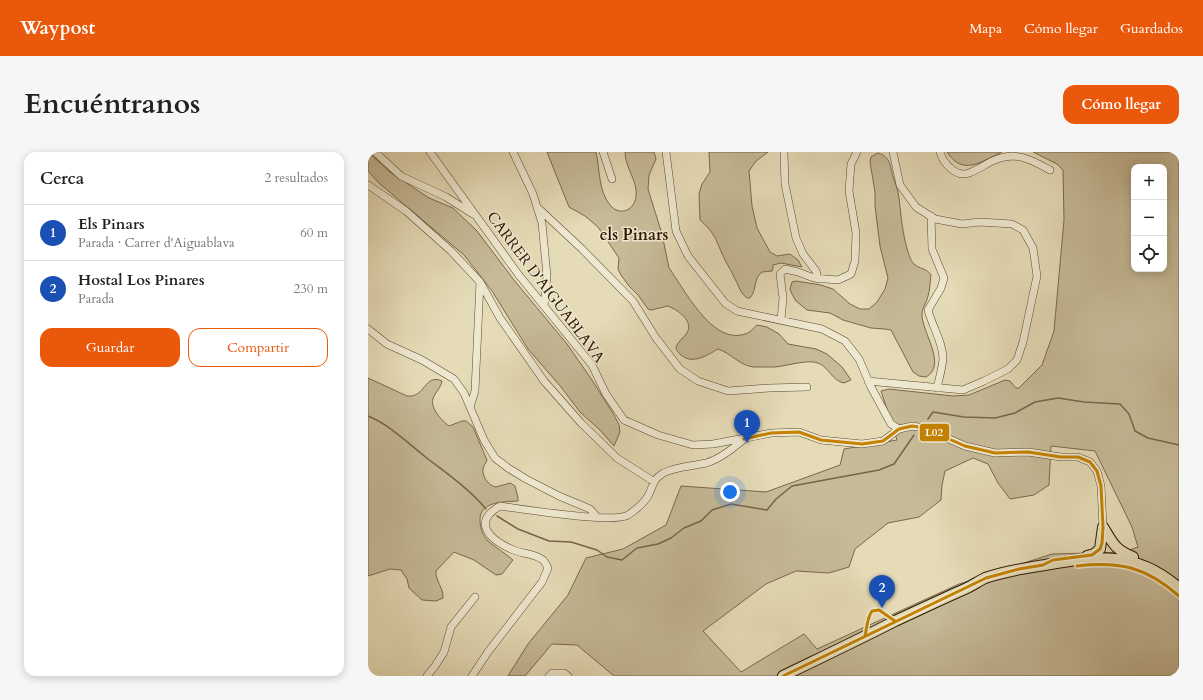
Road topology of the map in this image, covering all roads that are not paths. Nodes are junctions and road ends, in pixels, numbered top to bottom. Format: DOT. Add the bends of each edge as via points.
graph roads {
  1 [pos="375,152"];
  2 [pos="430,152"];
  3 [pos="513,152"];
  4 [pos="603,152"];
  5 [pos="666,152"];
  6 [pos="784,152"];
  7 [pos="857,152"];
  8 [pos="893,152"];
  9 [pos="940,152"];
  10 [pos="1050,170"];
  11 [pos="612,179"];
  12 [pos="368,185"];
  13 [pos="537,207"];
  14 [pos="476,216"];
  15 [pos="931,216"];
  16 [pos="818,279"];
  17 [pos="480,282"];
  18 [pos="544,306"];
  19 [pos="780,320"];
  20 [pos="368,330"];
  21 [pos="868,381"];
  22 [pos="807,387"];
  23 [pos="937,388"];
  24 [pos="470,407"];
  25 [pos="899,429"];
  26 [pos="744,439"];
  27 [pos="653,481"];
  28 [pos="597,517"];
  29 [pos="1103,527"];
  30 [pos="1107,551"];
  31 [pos="1027,573"];
  32 [pos="971,586"];
  33 [pos="1175,588"];
  34 [pos="1179,596"];
  35 [pos="475,597"];
  36 [pos="427,676"];
  37 [pos="472,676"];
  38 [pos="550,676"];
  39 [pos="568,676"];
  40 [pos="783,676"];
  1 -- 14 [label="street" via="401,176 446,197"];
  2 -- 14 [label="street, CARRER D'AIGUABLAVA"];
  3 -- 13 [label="street"];
  4 -- 11 [label="street"];
  5 -- 19 [label="street" via="676,231 688,256 725,303 737,311"];
  6 -- 16 [label="street" via="785,184 796,238 803,254 816,270"];
  7 -- 16 [label="street" via="851,164 850,191 856,233 855,262 851,274 838,280"];
  8 -- 15 [label="street" via="900,185 916,207"];
  9 -- 10 [label="street" via="942,160 954,171 968,174 994,160 1014,156 1030,160"];
  12 -- 17 [label="street" via="406,211 451,251"];
  13 -- 18 [label="street" via="542,223 548,276"];
  13 -- 22 [label="street" via="582,248 633,301 656,338 680,369 698,381 728,391"];
  14 -- 18 [label="street, CARRER D'AIGUABLAVA"];
  15 -- 23 [label="street" via="932,249 944,278 928,310 943,358"];
  15 -- 23 [label="street" via="962,224 1012,224 1023,230 1033,248 1037,276 1028,323 1017,360 1008,369 963,390"];
  16 -- 19 [label="street" via="785,269 780,274 783,298"];
  17 -- 24 [label="street" via="475,390"];
  17 -- 27 [label="street" via="500,318 544,381 581,423 617,458"];
  18 -- 26 [label="street, CARRER D'AIGUABLAVA" via="592,365 606,394 624,420 658,435 693,445"];
  19 -- 21 [label="street" via="822,329 845,340 859,359"];
  20 -- 24 [label="street" via="388,344 454,379"];
  21 -- 23 [label="street"];
  21 -- 25 [label="street" via="891,424"];
  24 -- 28 [label="street" via="495,458 526,479 590,509"];
  25 -- 26 [label="street, CARRER D'AIGUABLAVA" via="883,441 862,444 821,440 799,432 771,433"];
  25 -- 29 [label="street" via="912,426 924,428 965,446 995,454 1028,452 1078,457 1090,462 1097,471 1101,486"];
  26 -- 27 [label="street" via="708,462 662,473"];
  27 -- 28 [label="street" via="648,497 626,516"];
  28 -- 37 [label="street" via="500,506 491,511 485,520 486,529 494,539 511,550 531,554 544,561 548,568 542,582"];
  29 -- 30 [label="main road"];
  30 -- 31 [label="main road"];
  30 -- 32 [label="main road" via="1053,560 1043,565 986,578"];
  30 -- 33 [label="main road" via="1122,562 1142,567"];
  30 -- 33 [label="main road" via="1122,553 1159,570"];
  31 -- 32 [label="main road"];
  31 -- 33 [label="main road" via="1083,565 1126,565 1144,571"];
  32 -- 40 [label="main road"];
  33 -- 34 [label="main road"];
  35 -- 36 [label="street" via="451,627 444,652"];
  38 -- 39 [label="street" via="552,673 564,673"];
}
